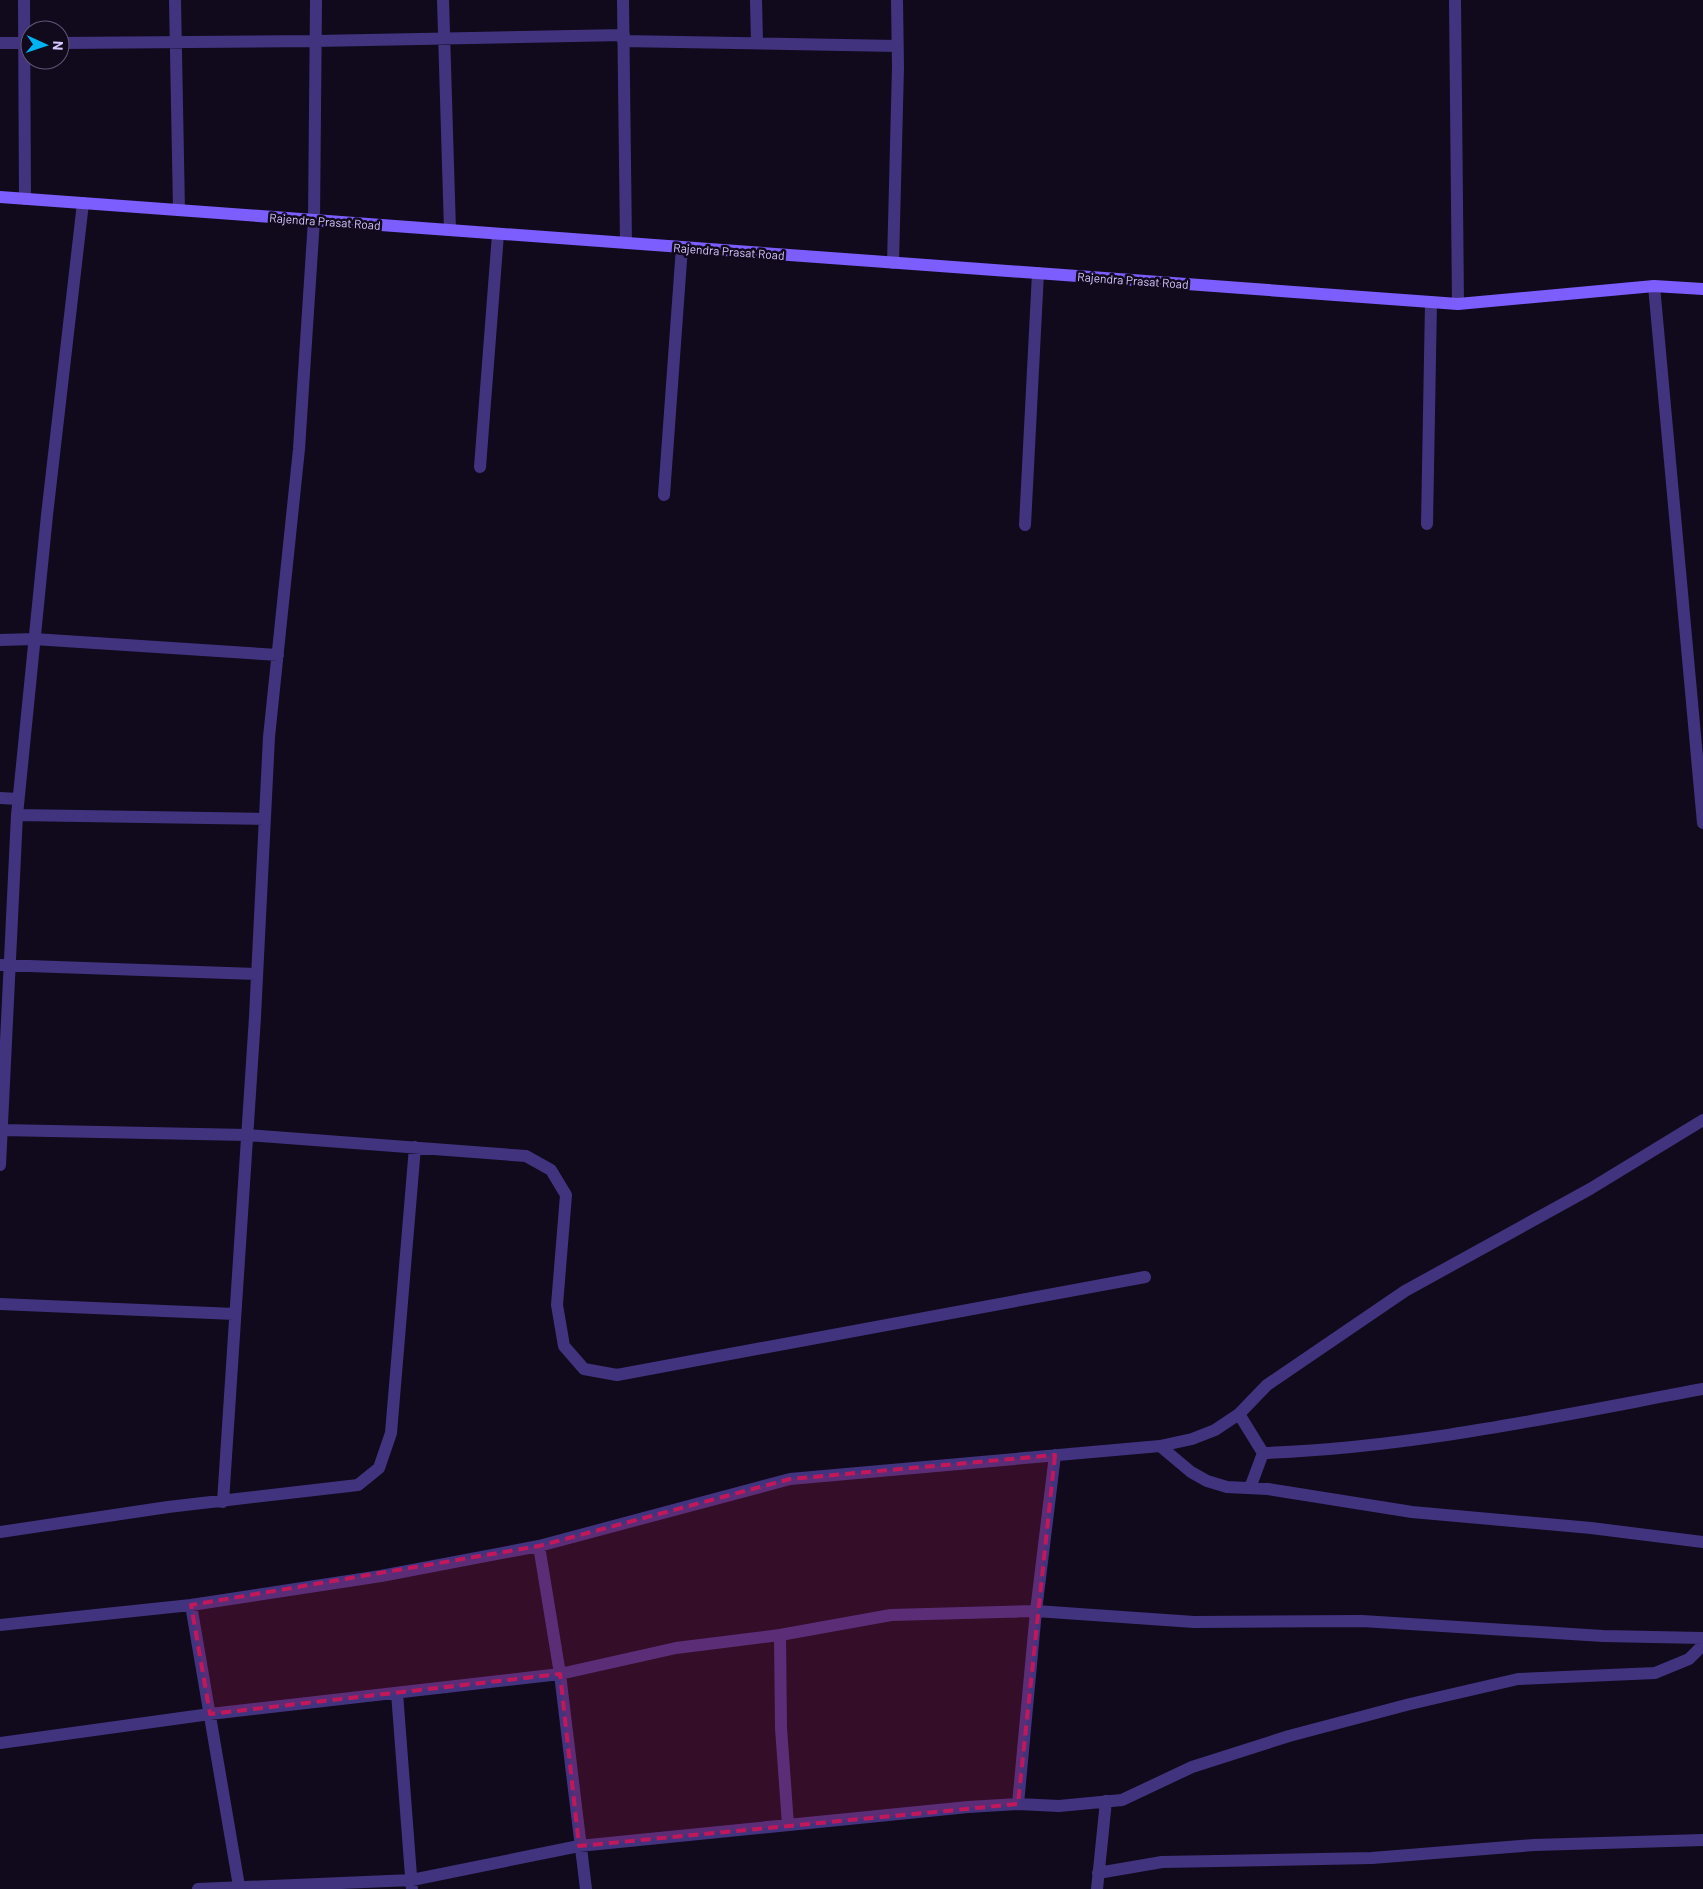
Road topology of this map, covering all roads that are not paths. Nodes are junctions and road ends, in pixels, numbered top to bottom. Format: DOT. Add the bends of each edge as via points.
graph roads {
  1 [pos="24,0"];
  2 [pos="175,0"];
  3 [pos="316,0"];
  4 [pos="443,0"];
  5 [pos="624,0"];
  6 [pos="756,0"];
  7 [pos="897,0"];
  8 [pos="1455,0"];
  9 [pos="25,20"];
  10 [pos="444,38"];
  11 [pos="624,38"];
  12 [pos="316,41"];
  13 [pos="176,42"];
  14 [pos="757,42"];
  15 [pos="0,43"];
  16 [pos="20,43"];
  17 [pos="70,43"];
  18 [pos="897,46"];
  19 [pos="27,70"];
  20 [pos="0,197"];
  21 [pos="25,199"];
  22 [pos="82,203"];
  23 [pos="179,210"];
  24 [pos="314,220"];
  25 [pos="450,230"];
  26 [pos="498,234"];
  27 [pos="626,243"];
  28 [pos="682,247"];
  29 [pos="893,263"];
  30 [pos="1038,273"];
  31 [pos="1654,286"];
  32 [pos="1703,289"];
  33 [pos="1431,302"];
  34 [pos="1458,304"];
  35 [pos="480,467"];
  36 [pos="664,494"];
  37 [pos="1427,524"];
  38 [pos="1024,525"];
  39 [pos="34,639"];
  40 [pos="0,640"];
  41 [pos="278,655"];
  42 [pos="0,798"];
  43 [pos="18,799"];
  44 [pos="17,815"];
  45 [pos="265,819"];
  46 [pos="1703,823"];
  47 [pos="5,965"];
  48 [pos="257,974"];
  49 [pos="1703,1120"];
  50 [pos="2,1130"];
  51 [pos="247,1135"];
  52 [pos="415,1147"];
  53 [pos="0,1165"];
  54 [pos="1145,1277"];
  55 [pos="0,1304"];
  56 [pos="235,1314"];
  57 [pos="1703,1389"];
  58 [pos="1239,1414"];
  59 [pos="1160,1446"];
  60 [pos="1262,1452"];
  61 [pos="1055,1455"];
  62 [pos="1250,1488"];
  63 [pos="223,1502"];
  64 [pos="0,1532"];
  65 [pos="1703,1542"];
  66 [pos="539,1546"];
  67 [pos="191,1605"];
  68 [pos="1036,1611"];
  69 [pos="0,1625"];
  70 [pos="780,1634"];
  71 [pos="1703,1638"];
  72 [pos="1703,1645"];
  73 [pos="560,1674"];
  74 [pos="397,1693"];
  75 [pos="210,1714"];
  76 [pos="0,1743"];
  77 [pos="1106,1801"];
  78 [pos="1018,1804"];
  79 [pos="788,1824"];
  80 [pos="1703,1840"];
  81 [pos="579,1846"];
  82 [pos="1098,1874"];
  83 [pos="412,1884"];
  84 [pos="239,1886"];
  85 [pos="198,1889"];
  86 [pos="586,1889"];
  87 [pos="1097,1889"];
  1 -- 9 [label="street"];
  2 -- 13 [label="street"];
  3 -- 12 [label="street"];
  4 -- 10 [label="street"];
  5 -- 11 [label="street"];
  6 -- 14 [label="street"];
  7 -- 18 [label="street"];
  8 -- 34 [label="street"];
  10 -- 11 [label="street"];
  10 -- 12 [label="street"];
  10 -- 25 [label="street"];
  11 -- 14 [label="street"];
  11 -- 27 [label="street"];
  12 -- 13 [label="street"];
  12 -- 24 [label="street"];
  13 -- 17 [label="street"];
  13 -- 23 [label="street"];
  14 -- 18 [label="street"];
  15 -- 16 [label="street"];
  18 -- 29 [label="street"];
  19 -- 21 [label="street"];
  20 -- 21 [label="street, Rajendra Prasat Road"];
  21 -- 22 [label="street, Rajendra Prasat Road"];
  22 -- 23 [label="street, Rajendra Prasat Road"];
  22 -- 39 [label="street"];
  23 -- 24 [label="street, Rajendra Prasat Road"];
  24 -- 25 [label="street, Rajendra Prasat Road"];
  24 -- 41 [label="street" via="299,449"];
  25 -- 26 [label="street, Rajendra Prasat Road"];
  26 -- 27 [label="street, Rajendra Prasat Road"];
  26 -- 35 [label="street"];
  27 -- 28 [label="street, Rajendra Prasat Road"];
  28 -- 29 [label="street, Rajendra Prasat Road"];
  28 -- 36 [label="street"];
  29 -- 30 [label="street, Rajendra Prasat Road"];
  30 -- 33 [label="street, Rajendra Prasat Road"];
  30 -- 38 [label="street"];
  31 -- 32 [label="street, Rajendra Prasat Road"];
  31 -- 34 [label="street, Rajendra Prasat Road"];
  31 -- 46 [label="street"];
  33 -- 34 [label="street, Rajendra Prasat Road"];
  33 -- 37 [label="street"];
  39 -- 40 [label="street"];
  39 -- 41 [label="street"];
  39 -- 43 [label="street"];
  41 -- 45 [label="street"];
  42 -- 43 [label="street"];
  43 -- 44 [label="street"];
  44 -- 45 [label="street"];
  44 -- 47 [label="street"];
  45 -- 48 [label="street"];
  47 -- 48 [label="street"];
  47 -- 50 [label="street"];
  48 -- 51 [label="street"];
  49 -- 58 [label="street" via="1590,1189 1404,1291 1267,1385"];
  50 -- 51 [label="street"];
  50 -- 53 [label="street"];
  51 -- 52 [label="street"];
  51 -- 56 [label="street"];
  52 -- 54 [label="street" via="526,1156 551,1170 566,1195 557,1305 564,1346 584,1369 617,1375"];
  52 -- 63 [label="street" via="391,1433 379,1468 358,1486"];
  55 -- 56 [label="street"];
  56 -- 63 [label="street"];
  57 -- 60 [label="street" via="1467,1433 1295,1452"];
  58 -- 59 [label="street" via="1215,1430"];
  58 -- 60 [label="street"];
  59 -- 61 [label="street"];
  59 -- 62 [label="street" via="1207,1481"];
  60 -- 62 [label="street"];
  61 -- 66 [label="street" via="790,1479"];
  61 -- 68 [label="street"];
  62 -- 65 [label="street" via="1412,1512"];
  63 -- 64 [label="street" via="168,1506"];
  66 -- 67 [label="street" via="381,1576"];
  66 -- 73 [label="street"];
  67 -- 69 [label="street"];
  67 -- 75 [label="street"];
  68 -- 70 [label="street" via="891,1615"];
  68 -- 71 [label="street" via="1194,1622 1362,1621 1603,1636"];
  68 -- 78 [label="street"];
  70 -- 73 [label="street" via="676,1648"];
  70 -- 79 [label="street" via="781,1728"];
  72 -- 77 [label="street" via="1689,1659 1655,1673 1518,1679 1401,1706 1288,1736 1201,1764 1122,1800"];
  73 -- 74 [label="street"];
  73 -- 81 [label="street"];
  74 -- 75 [label="street"];
  74 -- 83 [label="street"];
  75 -- 76 [label="street"];
  75 -- 84 [label="street"];
  77 -- 78 [label="street" via="1059,1806"];
  77 -- 82 [label="street"];
  78 -- 79 [label="street"];
  79 -- 81 [label="street"];
  80 -- 82 [label="street" via="1534,1845 1372,1858 1162,1862"];
  81 -- 83 [label="street"];
  81 -- 86 [label="street"];
  82 -- 87 [label="street"];
  83 -- 84 [label="street"];
  84 -- 85 [label="street"];
}
